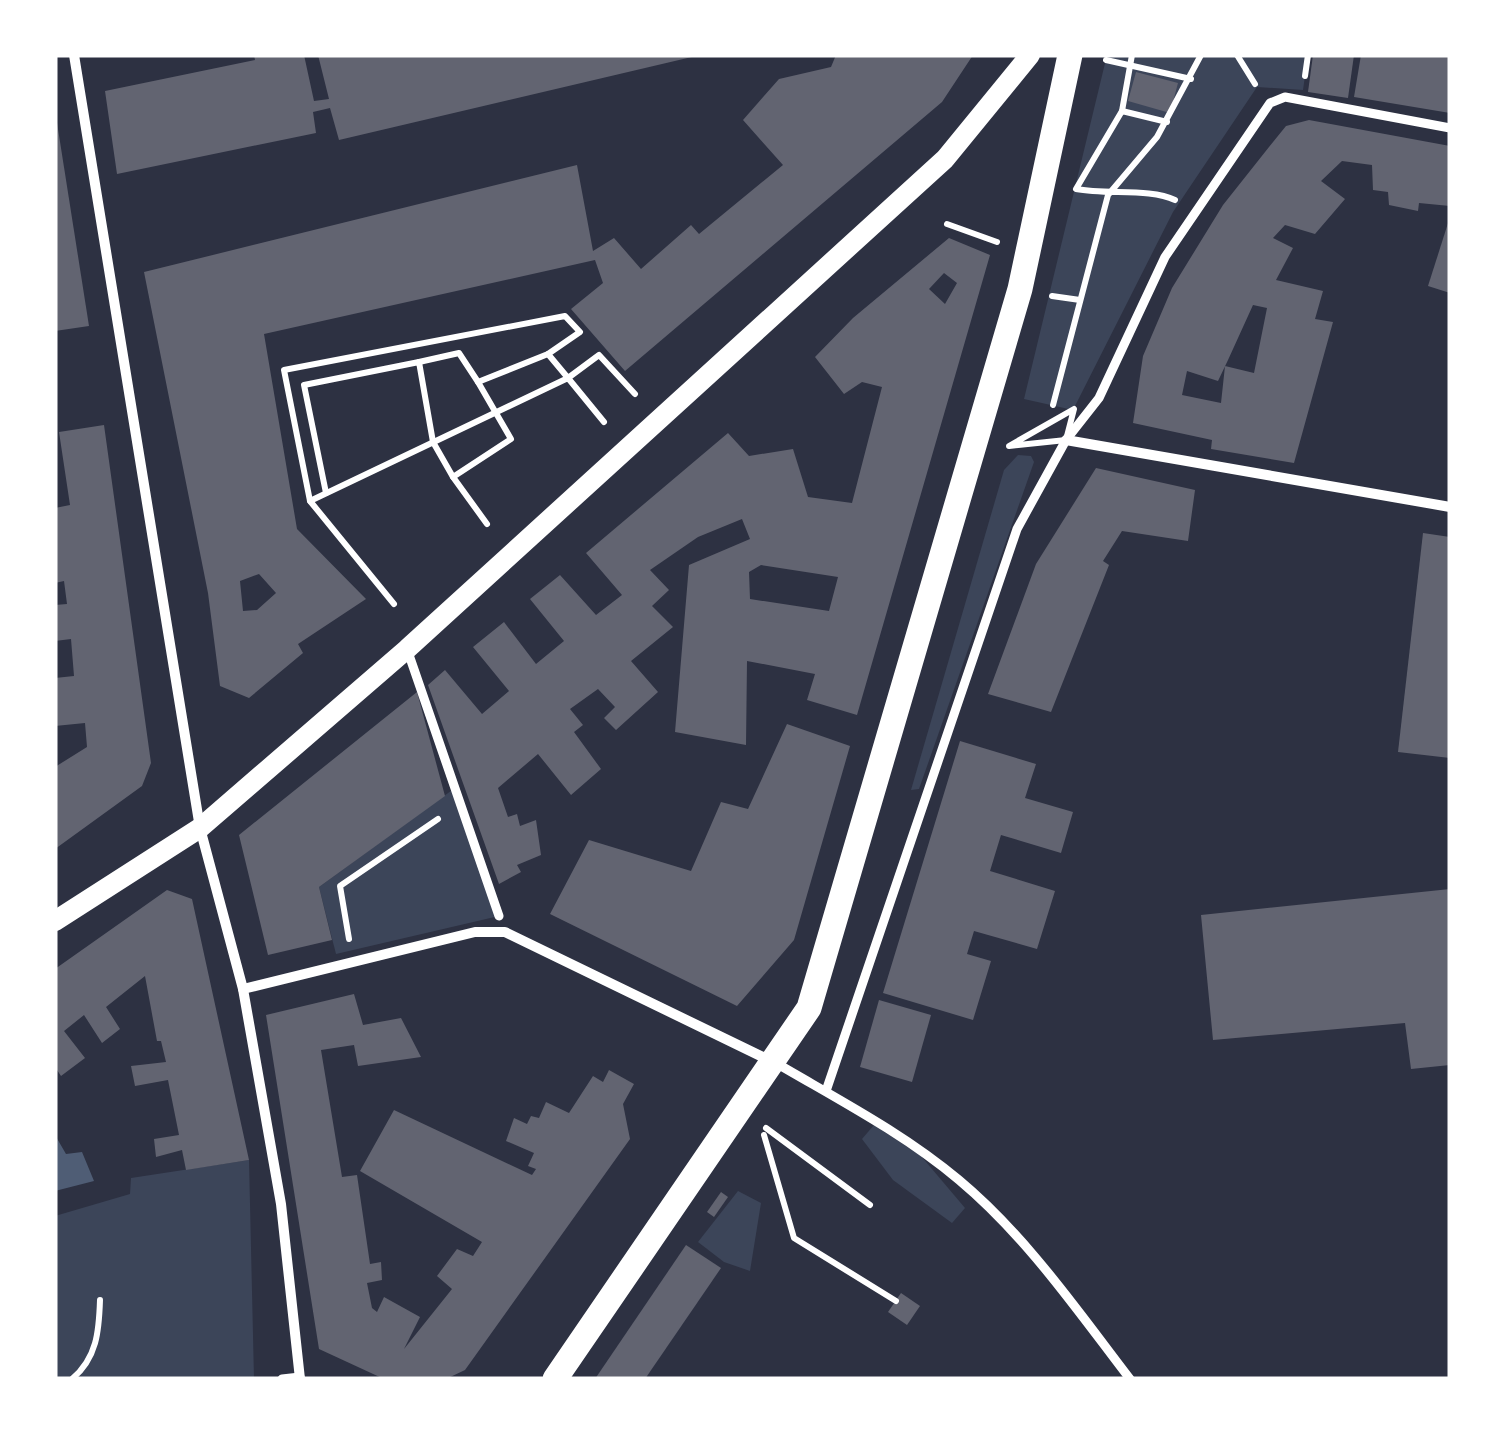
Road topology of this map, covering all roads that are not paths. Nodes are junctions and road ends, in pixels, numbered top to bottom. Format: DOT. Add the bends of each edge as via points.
graph roads {
  1 [pos="74,55"];
  2 [pos="1030,55"];
  3 [pos="1070,55"];
  4 [pos="1450,128"];
  5 [pos="1066,440"];
  6 [pos="1450,507"];
  7 [pos="407,649"];
  8 [pos="200,828"];
  9 [pos="500,916"];
  10 [pos="55,921"];
  11 [pos="244,989"];
  12 [pos="774,1062"];
  13 [pos="826,1091"];
  14 [pos="301,1378"];
  15 [pos="282,1379"];
  16 [pos="556,1379"];
  17 [pos="1130,1379"];
  1 -- 8 [label="street"];
  2 -- 7 [label="main road" via="945,159"];
  3 -- 12 [label="main road" via="1041,200 982,423 809,1008"];
  4 -- 5 [label="street" via="1285,96 1270,103 1166,257 1100,398"];
  5 -- 6 [label="street"];
  5 -- 13 [label="street" via="1017,529"];
  7 -- 8 [label="main road"];
  7 -- 9 [label="street"];
  8 -- 10 [label="main road"];
  8 -- 11 [label="street"];
  11 -- 12 [label="street" via="475,932 505,932"];
  11 -- 14 [label="street" via="281,1204"];
  12 -- 13 [label="street"];
  12 -- 16 [label="main road"];
  13 -- 17 [label="street" via="960,1180 1065,1293"];
  14 -- 15 [label="street"];
}
